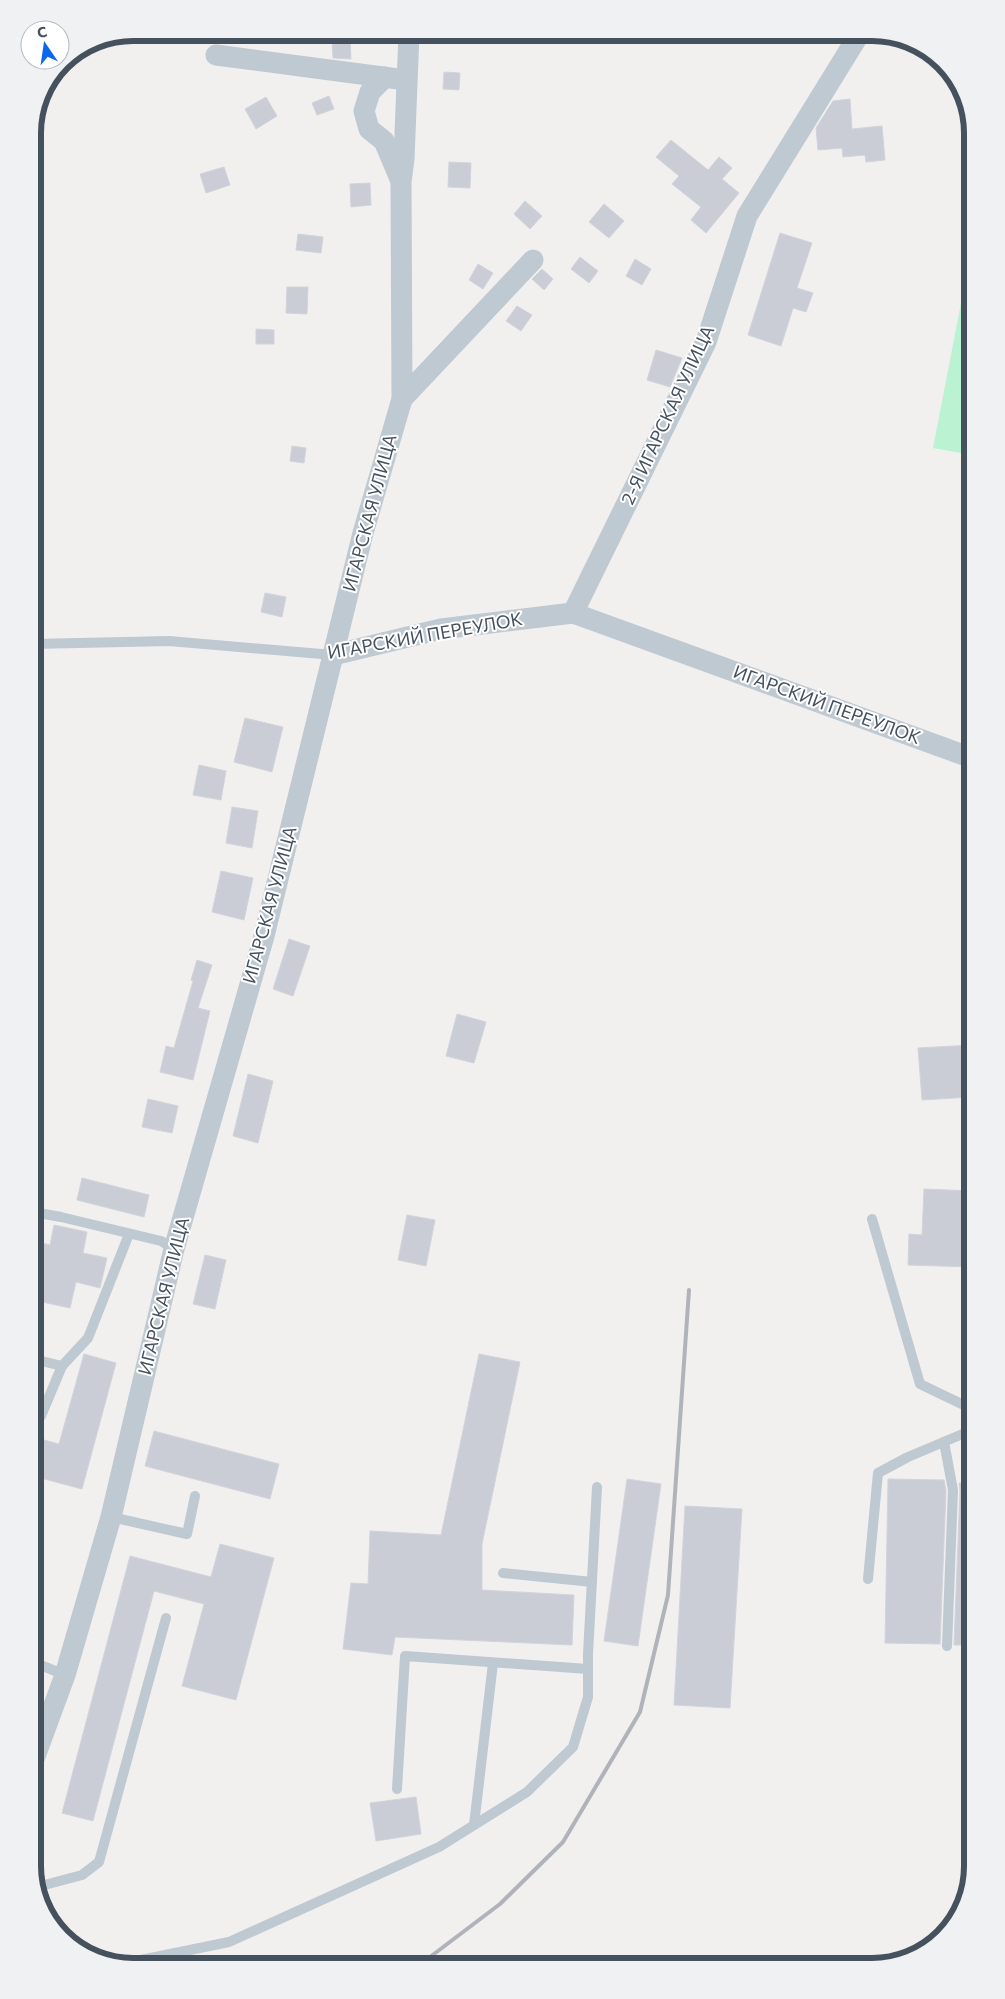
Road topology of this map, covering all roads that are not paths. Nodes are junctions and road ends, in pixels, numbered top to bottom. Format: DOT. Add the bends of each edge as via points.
graph roads {
  1 [pos="408,41"];
  2 [pos="855,41"];
  3 [pos="216,55"];
  4 [pos="385,77"];
  5 [pos="406,80"];
  6 [pos="401,182"];
  7 [pos="533,260"];
  8 [pos="402,399"];
  9 [pos="573,613"];
  10 [pos="41,644"];
  11 [pos="333,655"];
  12 [pos="964,755"];
  13 [pos="41,1213"];
  14 [pos="872,1219"];
  15 [pos="129,1234"];
  16 [pos="174,1249"];
  17 [pos="41,1361"];
  18 [pos="62,1366"];
  19 [pos="964,1405"];
  20 [pos="41,1416"];
  21 [pos="964,1433"];
  22 [pos="944,1442"];
  23 [pos="597,1487"];
  24 [pos="195,1496"];
  25 [pos="111,1517"];
  26 [pos="503,1573"];
  27 [pos="868,1580"];
  28 [pos="592,1582"];
  29 [pos="166,1618"];
  30 [pos="947,1646"];
  31 [pos="493,1663"];
  32 [pos="41,1666"];
  33 [pos="588,1669"];
  34 [pos="65,1675"];
  35 [pos="41,1738"];
  36 [pos="396,1790"];
  37 [pos="474,1825"];
  38 [pos="44,1885"];
  39 [pos="151,1958"];
  1 -- 5 [label="street, ИГАРСКАЯ УЛИЦА"];
  2 -- 9 [label="street, 2-Я ИГАРСКАЯ УЛИЦА" via="747,216 706,342"];
  3 -- 4 [label="street"];
  4 -- 5 [label="street"];
  4 -- 6 [label="street" via="370,92 364,110 369,129 384,141"];
  5 -- 6 [label="street, ИГАРСКАЯ УЛИЦА"];
  6 -- 8 [label="street, ИГАРСКАЯ УЛИЦА"];
  7 -- 8 [label="street"];
  8 -- 11 [label="street, ИГАРСКАЯ УЛИЦА" via="363,533"];
  9 -- 11 [label="street, ИГАРСКИЙ ПЕРЕУЛОК" via="440,630"];
  9 -- 12 [label="street, ИГАРСКИЙ ПЕРЕУЛОК"];
  10 -- 11 [label="lane, ИГАРСКИЙ ПЕРЕУЛОК" via="169,641"];
  11 -- 16 [label="street, ИГАРСКАЯ УЛИЦА" via="264,936"];
  13 -- 15 [label="lane"];
  14 -- 19 [label="lane" via="920,1384"];
  15 -- 16 [label="lane" via="161,1241"];
  15 -- 18 [label="lane" via="88,1338"];
  16 -- 25 [label="street, ИГАРСКАЯ УЛИЦА"];
  17 -- 18 [label="lane"];
  18 -- 20 [label="lane"];
  21 -- 22 [label="lane"];
  22 -- 27 [label="lane" via="878,1473"];
  22 -- 30 [label="lane" via="953,1490"];
  23 -- 28 [label="lane"];
  24 -- 25 [label="lane" via="187,1534"];
  25 -- 34 [label="street, ИГАРСКАЯ УЛИЦА"];
  26 -- 28 [label="lane"];
  28 -- 33 [label="lane"];
  29 -- 38 [label="lane" via="99,1862 82,1875"];
  31 -- 33 [label="lane"];
  31 -- 36 [label="lane" via="405,1656"];
  31 -- 37 [label="lane"];
  32 -- 34 [label="lane"];
  33 -- 37 [label="lane" via="588,1697 573,1746 527,1792"];
  34 -- 35 [label="street, ИГАРСКАЯ УЛИЦА"];
  37 -- 39 [label="lane" via="439,1847 229,1942"];
}
